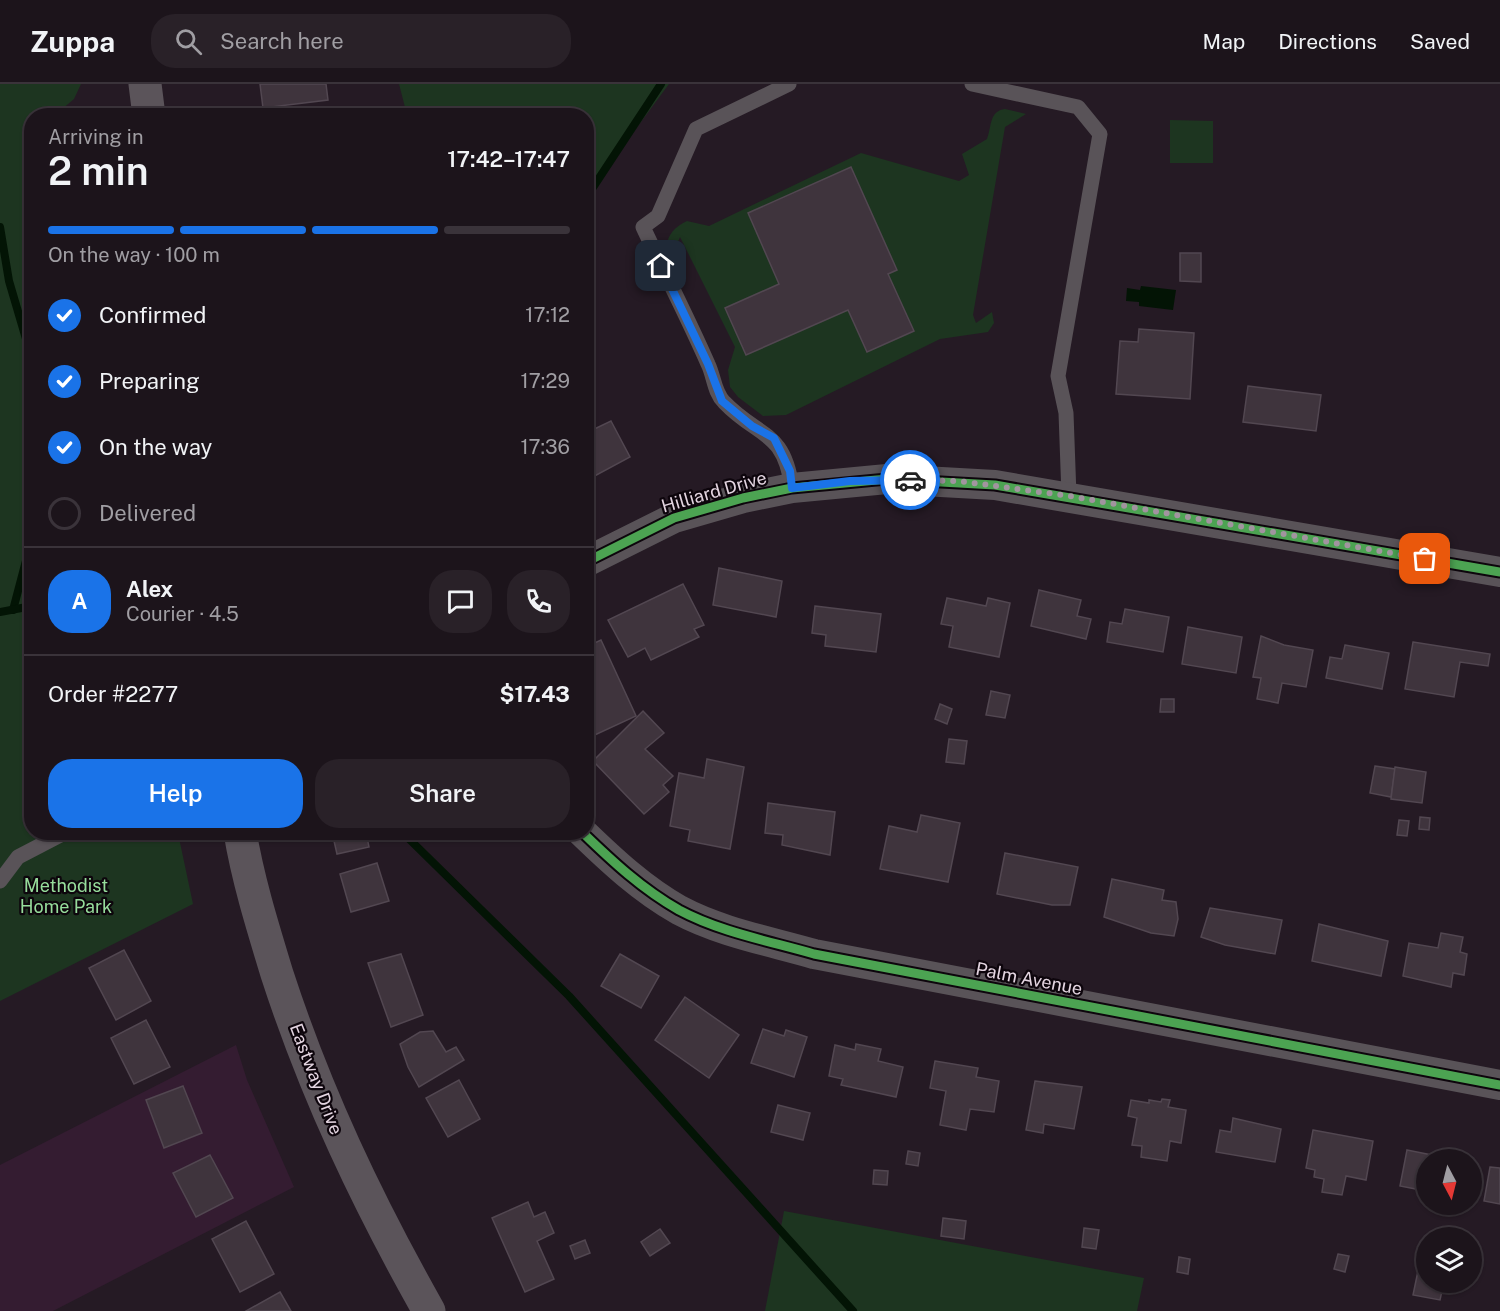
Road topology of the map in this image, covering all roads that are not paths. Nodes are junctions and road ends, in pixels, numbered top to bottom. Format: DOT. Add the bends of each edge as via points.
graph roads {
  1 [pos="145,84"];
  2 [pos="789,84"];
  3 [pos="972,84"];
  4 [pos="147,108"];
  5 [pos="792,488"];
  6 [pos="1069,496"];
  7 [pos="594,558"];
  8 [pos="1500,572"];
  9 [pos="50,840"];
  10 [pos="242,840"];
  11 [pos="590,840"];
  12 [pos="0,881"];
  13 [pos="1500,1085"];
  14 [pos="429,1311"];
  1 -- 4 [label="main road"];
  2 -- 5 [label="lane" via="696,129 658,216 643,227 722,401 774,438 790,471"];
  3 -- 6 [label="lane" via="1078,107 1100,134 1058,376 1066,413"];
  5 -- 6 [label="street, Hilliard Drive" via="886,479 959,481"];
  5 -- 7 [label="street, Hilliard Drive" via="674,518"];
  6 -- 8 [label="street, Hilliard Drive"];
  9 -- 12 [label="lane" via="18,856"];
  10 -- 14 [label="main road, Eastway Drive" via="264,932 302,1051 345,1153"];
  11 -- 13 [label="street, Palm Avenue" via="620,868 679,910 719,927 805,951"];
}
